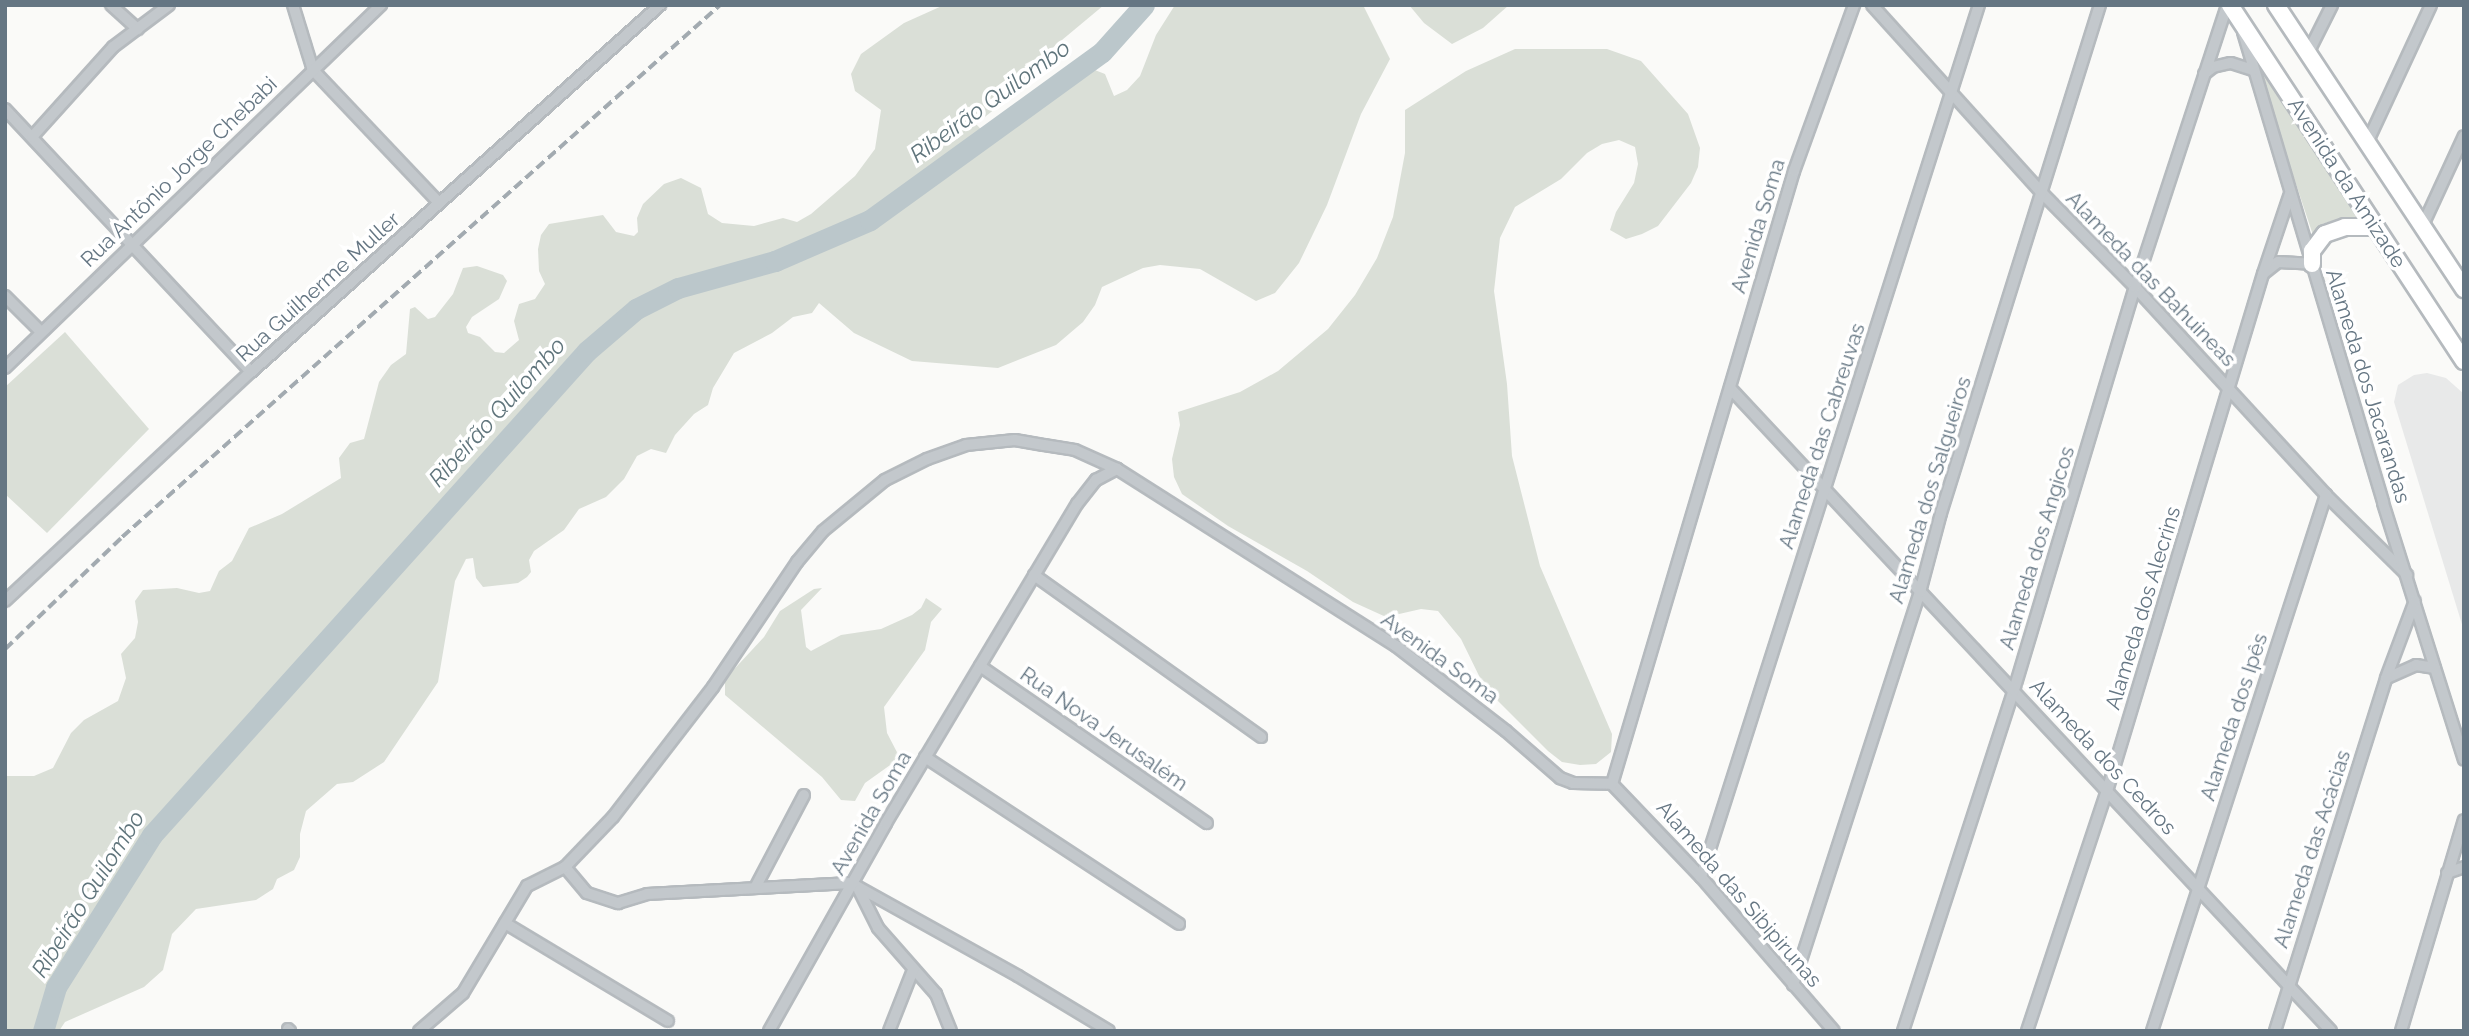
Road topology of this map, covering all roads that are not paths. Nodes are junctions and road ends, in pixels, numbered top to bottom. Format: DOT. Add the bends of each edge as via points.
graph roads {
  1 [pos="111,5"];
  2 [pos="169,5"];
  3 [pos="293,5"];
  4 [pos="381,5"];
  5 [pos="660,5"];
  6 [pos="1854,5"];
  7 [pos="1872,5"];
  8 [pos="1979,5"];
  9 [pos="2100,5"];
  10 [pos="2228,5"];
  11 [pos="2276,5"];
  12 [pos="2332,5"];
  13 [pos="2431,5"];
  14 [pos="2240,21"];
  15 [pos="138,29"];
  16 [pos="2308,54"];
  17 [pos="313,70"];
  18 [pos="2253,71"];
  19 [pos="2203,74"];
  20 [pos="1951,91"];
  21 [pos="5,108"];
  22 [pos="2464,136"];
  23 [pos="32,137"];
  24 [pos="2367,143"];
  25 [pos="2043,194"];
  26 [pos="2290,194"];
  27 [pos="439,203"];
  28 [pos="2376,227"];
  29 [pos="2422,227"];
  30 [pos="133,242"];
  31 [pos="2312,264"];
  32 [pos="2263,274"];
  33 [pos="2135,288"];
  34 [pos="2464,289"];
  35 [pos="5,296"];
  36 [pos="41,332"];
  37 [pos="2464,361"];
  38 [pos="5,368"];
  39 [pos="251,372"];
  40 [pos="1730,388"];
  41 [pos="2230,388"];
  42 [pos="1117,469"];
  43 [pos="1826,489"];
  44 [pos="2326,495"];
  45 [pos="1034,575"];
  46 [pos="2407,575"];
  47 [pos="1920,592"];
  48 [pos="5,601"];
  49 [pos="2415,601"];
  50 [pos="980,666"];
  51 [pos="2435,668"];
  52 [pos="2386,678"];
  53 [pos="2014,690"];
  54 [pos="1261,737"];
  55 [pos="925,757"];
  56 [pos="2464,760"];
  57 [pos="1612,784"];
  58 [pos="2107,791"];
  59 [pos="804,794"];
  60 [pos="2464,820"];
  61 [pos="1207,823"];
  62 [pos="565,866"];
  63 [pos="2464,867"];
  64 [pos="2447,873"];
  65 [pos="1701,877"];
  66 [pos="855,886"];
  67 [pos="2198,886"];
  68 [pos="755,888"];
  69 [pos="505,923"];
  70 [pos="1179,924"];
  71 [pos="913,971"];
  72 [pos="1793,985"];
  73 [pos="2289,985"];
  74 [pos="668,1021"];
  75 [pos="419,1031"];
  76 [pos="769,1031"];
  77 [pos="889,1031"];
  78 [pos="951,1031"];
  79 [pos="1109,1031"];
  80 [pos="1834,1031"];
  81 [pos="1903,1031"];
  82 [pos="2027,1031"];
  83 [pos="2152,1031"];
  84 [pos="2275,1031"];
  85 [pos="2331,1031"];
  86 [pos="2402,1031"];
  1 -- 15 [label="street"];
  2 -- 15 [label="street"];
  3 -- 17 [label="street"];
  4 -- 17 [label="street, Rua Antônio Jorge Chebabi"];
  5 -- 27 [label="street, Rua Guilherme Muller"];
  6 -- 40 [label="street, Avenida Soma" via="1794,172"];
  7 -- 20 [label="street, Alameda das Bahuineas"];
  8 -- 20 [label="street, Alameda das Cabreuvas"];
  9 -- 25 [label="street, Alameda dos Salgueiros"];
  10 -- 14 [label="main road, Avenida da Amizade"];
  10 -- 19 [label="street, Alameda dos Angicos"];
  11 -- 16 [label="main road, Avenida da Amizade"];
  12 -- 16 [label="street"];
  13 -- 24 [label="street"];
  14 -- 18 [label="street, Alameda dos Jacarandas"];
  14 -- 28 [label="main road, Avenida da Amizade"];
  15 -- 23 [label="street" via="97,63"];
  16 -- 24 [label="main road, Avenida da Amizade"];
  17 -- 27 [label="street"];
  17 -- 30 [label="street, Rua Antônio Jorge Chebabi"];
  18 -- 19 [label="street" via="2231,63"];
  18 -- 26 [label="street, Alameda dos Jacarandas"];
  19 -- 33 [label="street, Alameda dos Angicos"];
  20 -- 25 [label="street, Alameda das Bahuineas"];
  20 -- 43 [label="street, Alameda das Cabreuvas"];
  21 -- 23 [label="street"];
  22 -- 29 [label="street"];
  23 -- 30 [label="street"];
  24 -- 29 [label="main road, Avenida da Amizade"];
  25 -- 33 [label="street, Alameda das Bahuineas"];
  25 -- 47 [label="street, Alameda dos Salgueiros"];
  26 -- 31 [label="street, Alameda dos Jacarandas"];
  26 -- 32 [label="street, Alameda dos Alecrins"];
  27 -- 39 [label="street, Rua Guilherme Muller"];
  28 -- 31 [label="main road" via="2345,227 2325,234 2312,251"];
  28 -- 37 [label="main road, Avenida da Amizade"];
  29 -- 34 [label="main road, Avenida da Amizade"];
  30 -- 36 [label="street, Rua Antônio Jorge Chebabi"];
  30 -- 39 [label="street"];
  31 -- 32 [label="street" via="2277,262"];
  31 -- 46 [label="street, Alameda dos Jacarandas"];
  32 -- 41 [label="street, Alameda dos Alecrins"];
  33 -- 41 [label="street, Alameda das Bahuineas"];
  33 -- 53 [label="street, Alameda dos Angicos"];
  35 -- 36 [label="street"];
  36 -- 38 [label="street, Rua Antônio Jorge Chebabi"];
  39 -- 48 [label="street, Rua Guilherme Muller"];
  40 -- 43 [label="street, Alameda dos Cedros"];
  40 -- 57 [label="street, Avenida Soma"];
  41 -- 44 [label="street, Alameda das Bahuineas"];
  41 -- 58 [label="street, Alameda dos Alecrins"];
  42 -- 45 [label="street, Avenida Soma" via="1096,480"];
  42 -- 57 [label="street, Avenida Soma" via="1396,646 1560,778"];
  42 -- 62 [label="street" via="1075,450 1015,440 988,441 927,459 885,480 823,531 797,562 713,687 613,817"];
  43 -- 47 [label="street, Alameda dos Cedros"];
  43 -- 65 [label="street, Alameda das Cabreuvas"];
  44 -- 46 [label="street, Alameda das Bahuineas"];
  44 -- 67 [label="street, Alameda dos Ipês"];
  45 -- 50 [label="street, Avenida Soma"];
  45 -- 54 [label="street"];
  46 -- 49 [label="street, Alameda dos Jacarandas"];
  47 -- 53 [label="street, Alameda dos Cedros"];
  47 -- 72 [label="street, Alameda dos Salgueiros"];
  49 -- 51 [label="street, Alameda dos Jacarandas"];
  49 -- 52 [label="street, Alameda das Acácias"];
  50 -- 55 [label="street, Avenida Soma"];
  50 -- 61 [label="street, Rua Nova Jerusalém"];
  51 -- 52 [label="street" via="2416,665"];
  51 -- 56 [label="street, Alameda dos Jacarandas"];
  52 -- 73 [label="street, Alameda das Acácias"];
  53 -- 58 [label="street, Alameda dos Cedros"];
  53 -- 81 [label="street, Alameda dos Angicos"];
  55 -- 66 [label="street, Avenida Soma"];
  55 -- 70 [label="street"];
  57 -- 65 [label="street, Alameda das Sibipirunas"];
  58 -- 67 [label="street, Alameda dos Cedros"];
  58 -- 82 [label="street, Alameda dos Alecrins"];
  59 -- 68 [label="street"];
  60 -- 64 [label="street"];
  62 -- 68 [label="street" via="587,893 618,903 647,894"];
  62 -- 69 [label="street" via="527,886"];
  63 -- 64 [label="street"];
  64 -- 86 [label="street"];
  65 -- 72 [label="street, Alameda das Sibipirunas"];
  66 -- 68 [label="street"];
  66 -- 71 [label="street" via="877,928"];
  66 -- 76 [label="street, Avenida Soma"];
  66 -- 79 [label="street"];
  67 -- 73 [label="street, Alameda dos Cedros"];
  67 -- 83 [label="street, Alameda dos Ipês"];
  69 -- 74 [label="street"];
  69 -- 75 [label="street" via="463,993"];
  71 -- 77 [label="street"];
  71 -- 78 [label="street" via="936,994"];
  72 -- 80 [label="street, Alameda das Sibipirunas"];
  73 -- 84 [label="street, Alameda das Acácias"];
  73 -- 85 [label="street, Alameda dos Cedros"];
}
